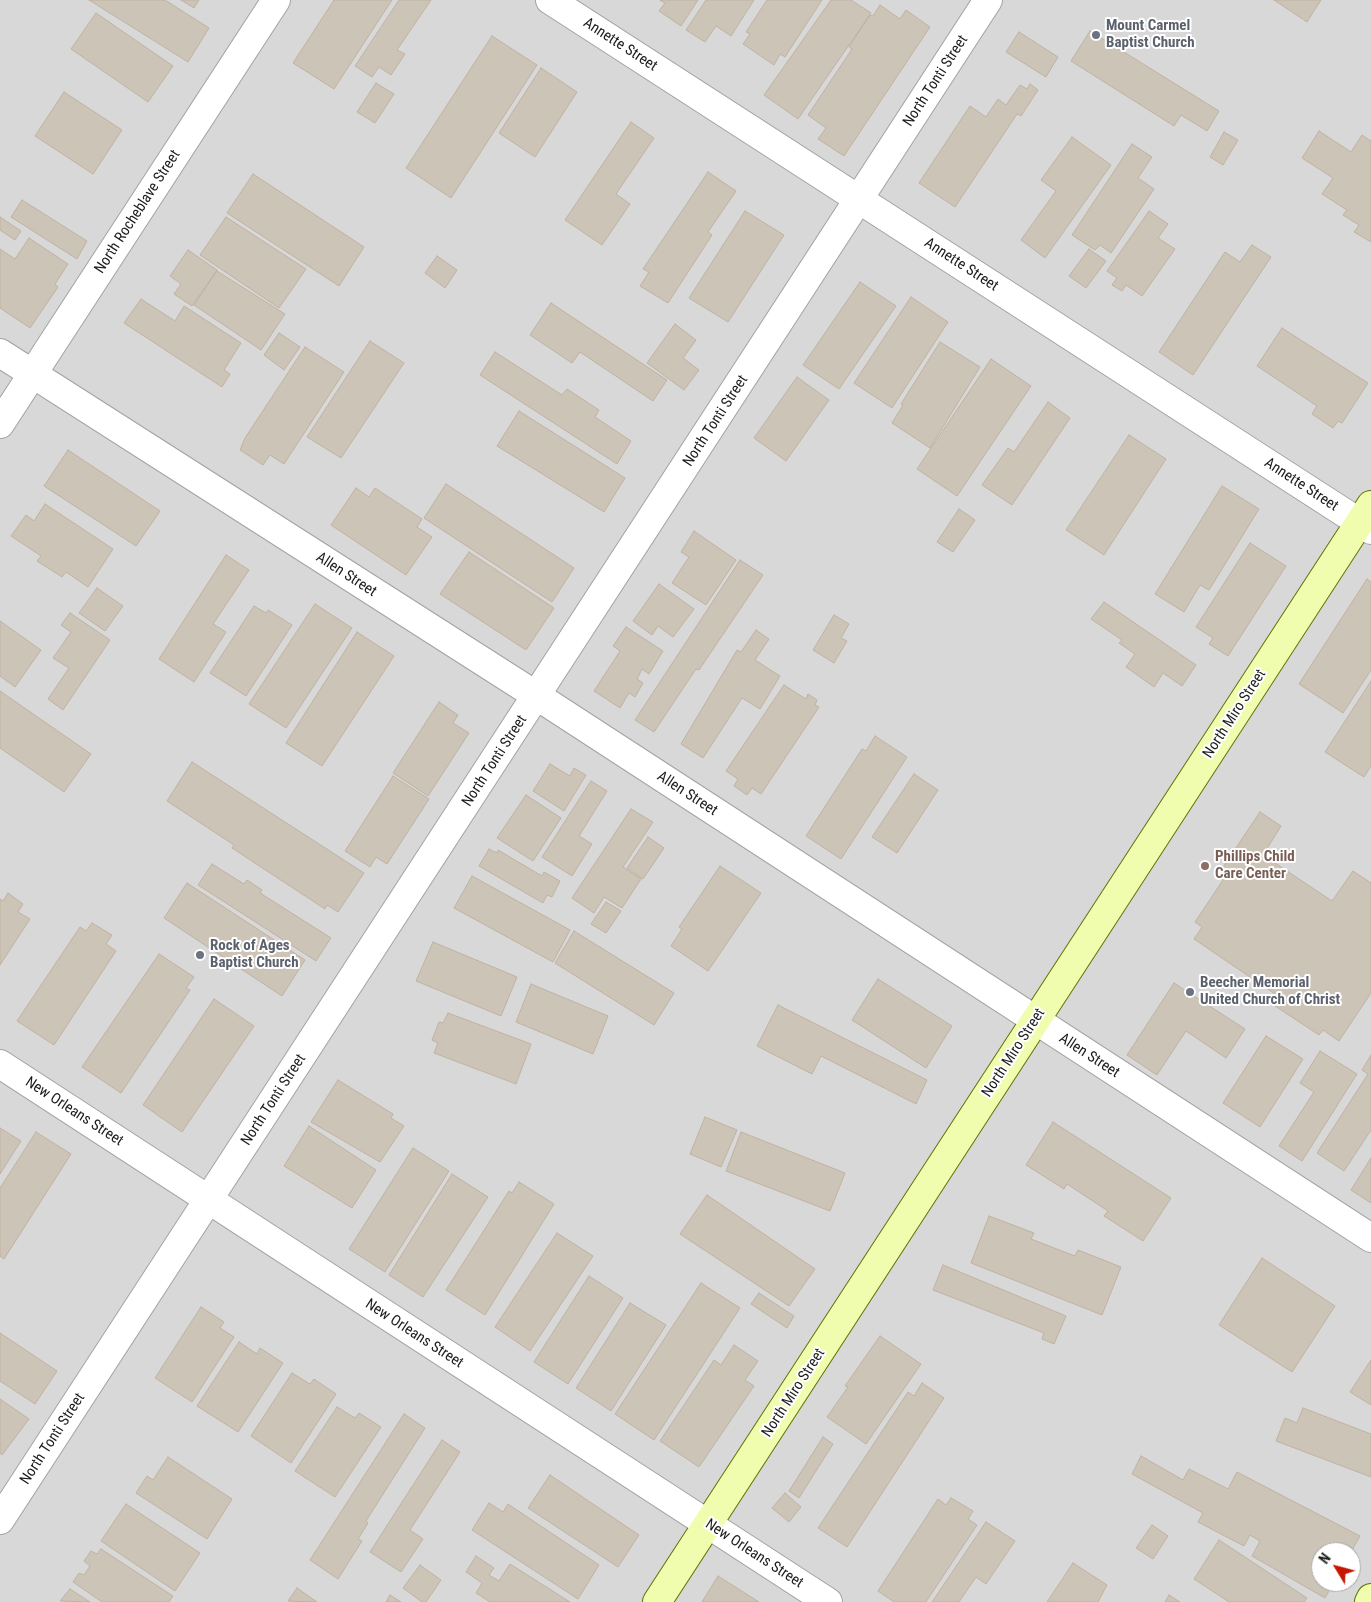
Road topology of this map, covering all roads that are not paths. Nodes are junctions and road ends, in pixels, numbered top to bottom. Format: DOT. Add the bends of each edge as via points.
graph roads {
  1 [pos="276,0"];
  2 [pos="550,0"];
  3 [pos="988,0"];
  4 [pos="860,200"];
  5 [pos="0,354"];
  6 [pos="32,374"];
  7 [pos="0,424"];
  8 [pos="1367,519"];
  9 [pos="537,696"];
  10 [pos="1035,1021"];
  11 [pos="0,1064"];
  12 [pos="208,1200"];
  13 [pos="1371,1238"];
  14 [pos="0,1520"];
  15 [pos="708,1525"];
  16 [pos="1371,1598"];
  17 [pos="657,1602"];
  18 [pos="828,1602"];
  19 [pos="1368,1602"];
  1 -- 6 [label="street, North Rocheblave Street"];
  2 -- 4 [label="street, Annette Street"];
  3 -- 4 [label="street, North Tonti Street"];
  4 -- 8 [label="street, Annette Street"];
  4 -- 9 [label="street, North Tonti Street"];
  5 -- 6 [label="street, Allen Street"];
  6 -- 7 [label="street, North Rocheblave Street"];
  6 -- 9 [label="street, Allen Street"];
  8 -- 10 [label="street, North Miro Street"];
  9 -- 10 [label="street, Allen Street"];
  9 -- 12 [label="street, North Tonti Street"];
  10 -- 13 [label="street, Allen Street"];
  10 -- 15 [label="street, North Miro Street"];
  11 -- 12 [label="street, New Orleans Street"];
  12 -- 14 [label="street, North Tonti Street"];
  12 -- 15 [label="street, New Orleans Street"];
  15 -- 17 [label="street, North Miro Street"];
  15 -- 18 [label="street, New Orleans Street"];
  16 -- 19 [label="street"];
}
